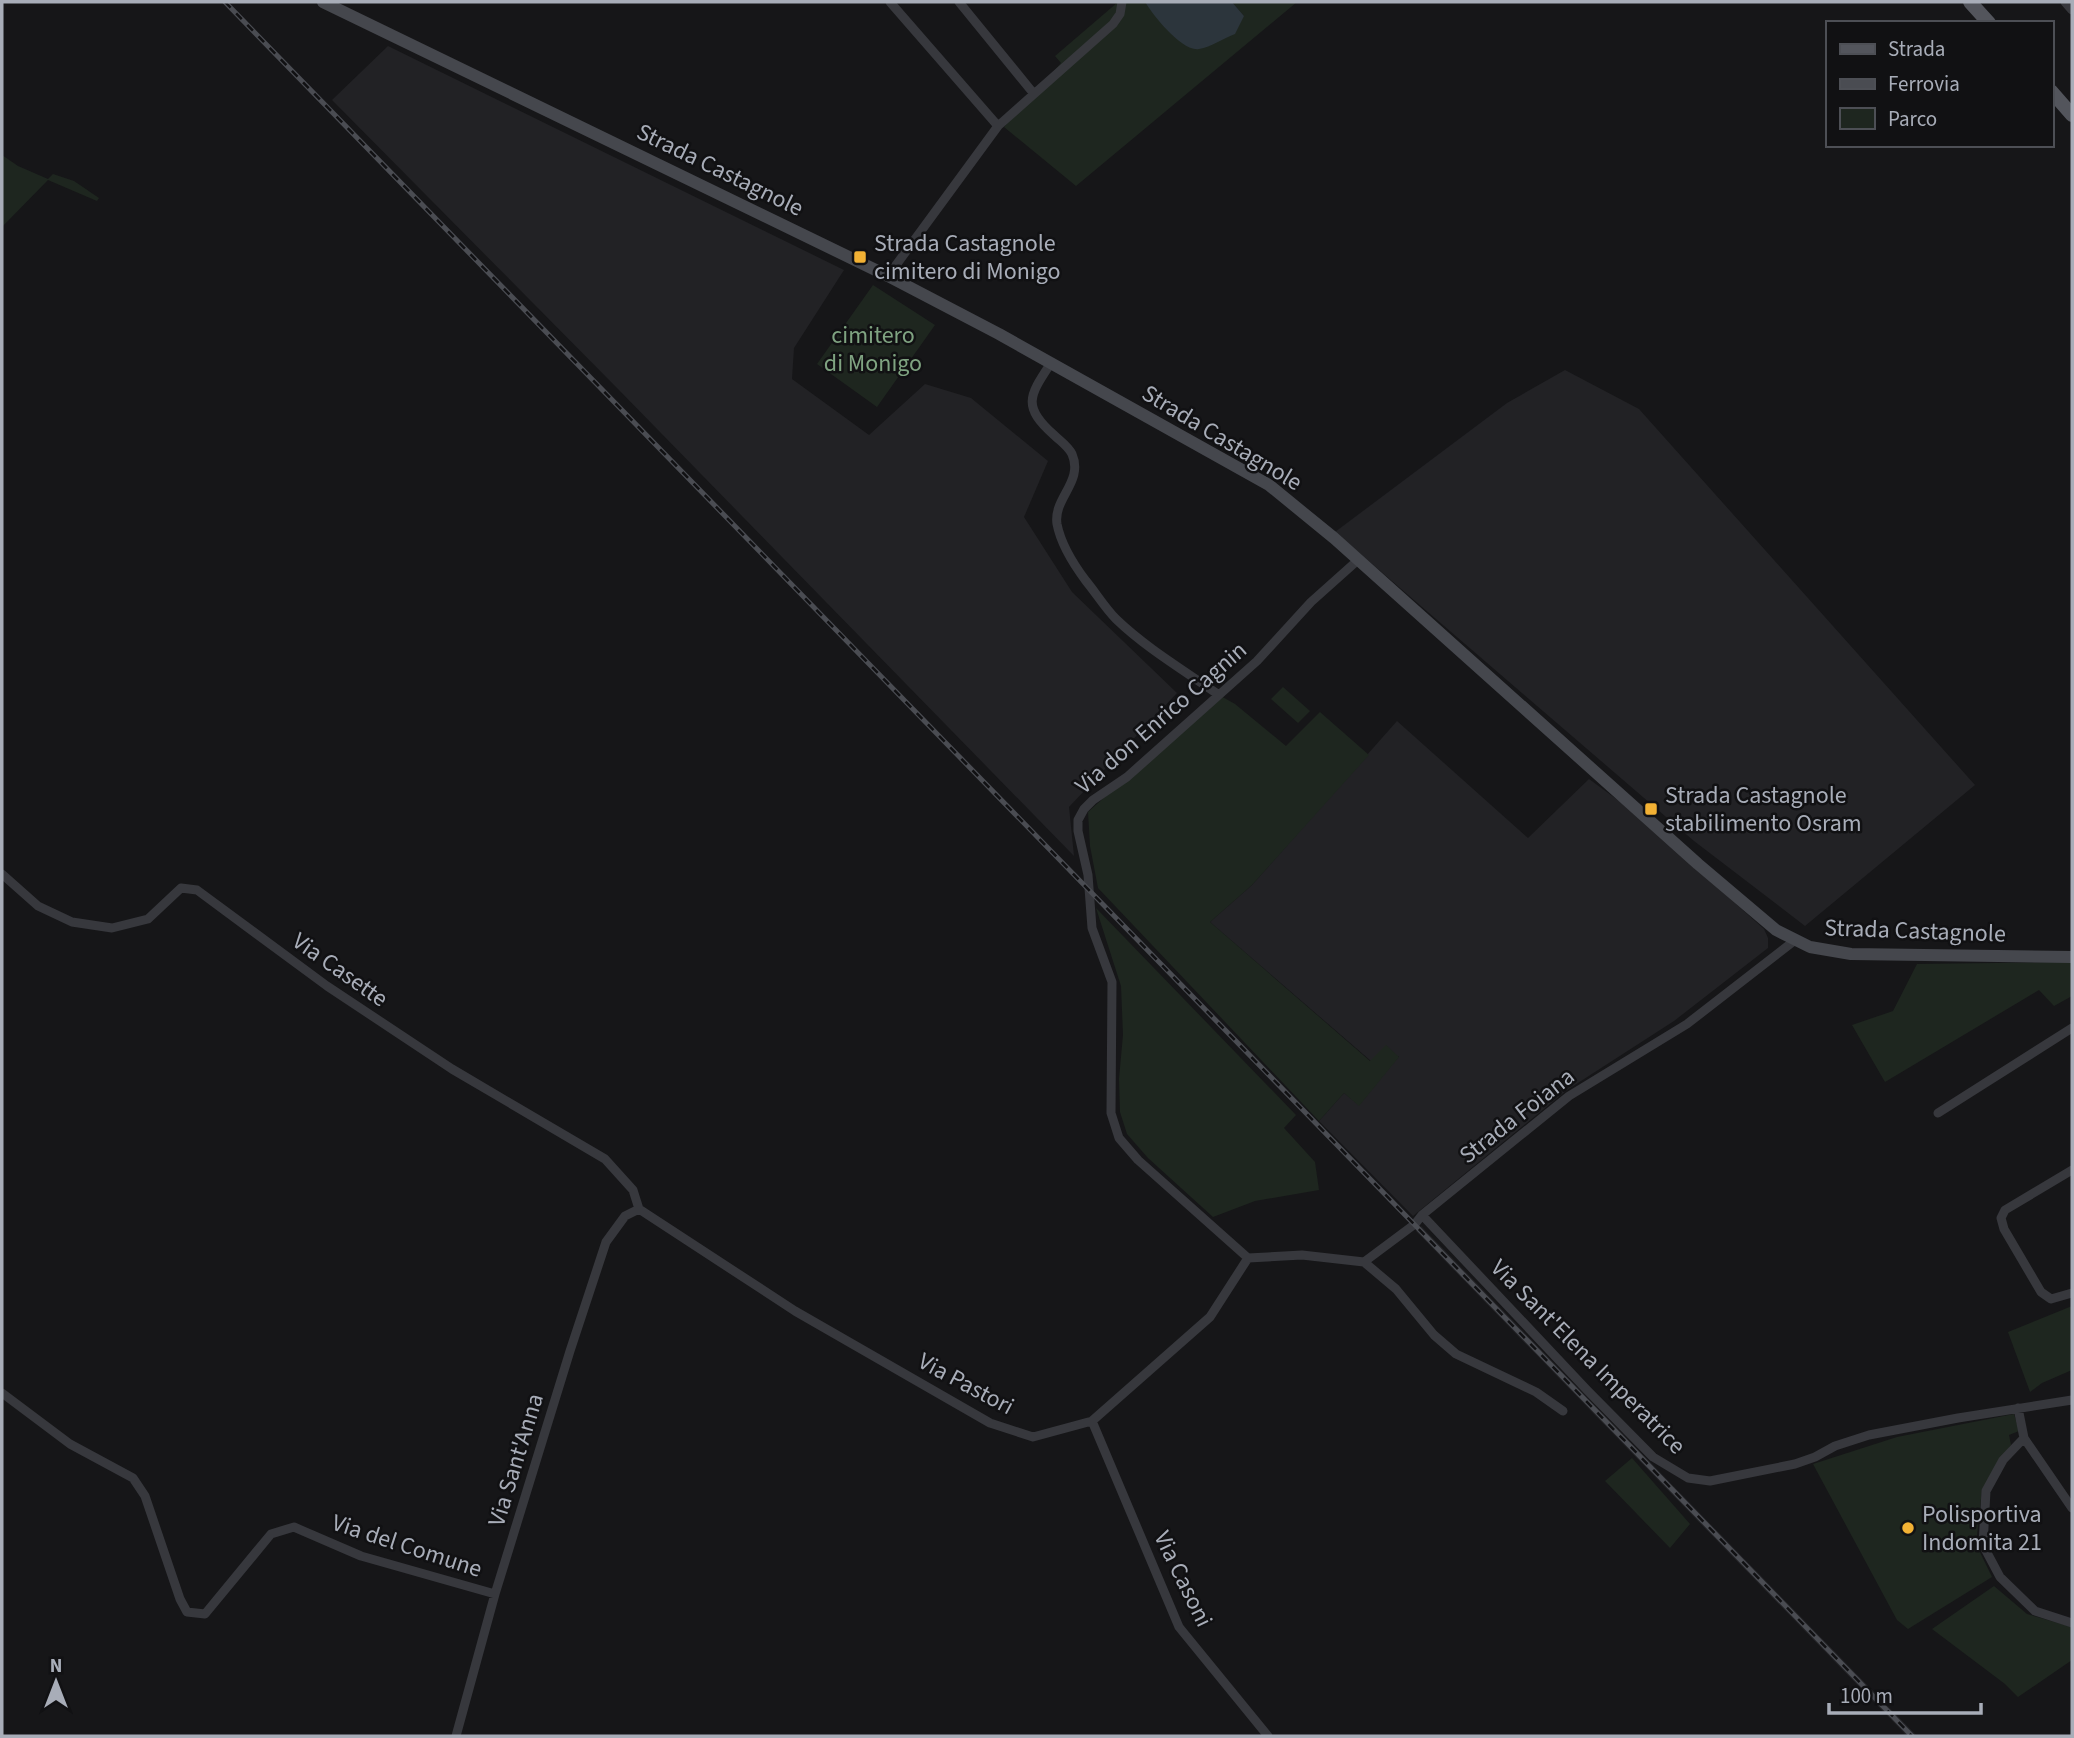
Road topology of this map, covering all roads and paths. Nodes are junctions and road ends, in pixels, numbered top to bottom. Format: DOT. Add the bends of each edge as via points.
graph roads {
  1 [pos="323,2"];
  2 [pos="890,2"];
  3 [pos="958,2"];
  4 [pos="1122,2"];
  5 [pos="1970,2"];
  6 [pos="2065,2"];
  7 [pos="2072,10"];
  8 [pos="1987,21"];
  9 [pos="1034,94"];
  10 [pos="2053,94"];
  11 [pos="2072,115"];
  12 [pos="998,126"];
  13 [pos="888,276"];
  14 [pos="1051,363"];
  15 [pos="1358,560"];
  16 [pos="1219,695"];
  17 [pos="2,874"];
  18 [pos="1794,941"];
  19 [pos="2072,957"];
  20 [pos="2072,1028"];
  21 [pos="1938,1113"];
  22 [pos="2072,1170"];
  23 [pos="639,1209"];
  24 [pos="1422,1215"];
  25 [pos="1248,1258"];
  26 [pos="1364,1262"];
  27 [pos="2072,1293"];
  28 [pos="2,1393"];
  29 [pos="2072,1400"];
  30 [pos="2018,1408"];
  31 [pos="1563,1411"];
  32 [pos="1092,1421"];
  33 [pos="2024,1438"];
  34 [pos="2072,1508"];
  35 [pos="495,1594"];
  36 [pos="2072,1623"];
  37 [pos="456,1736"];
  38 [pos="1268,1736"];
  1 -- 13 [label="main road, Strada Castagnole"];
  2 -- 12 [label="street"];
  3 -- 9 [label="street"];
  4 -- 9 [label="street" via="1113,24"];
  5 -- 8 [label="main road"];
  6 -- 7 [label="street"];
  9 -- 12 [label="street"];
  10 -- 11 [label="main road"];
  12 -- 13 [label="street"];
  13 -- 14 [label="main road, Strada Castagnole"];
  14 -- 15 [label="main road, Strada Castagnole" via="1269,485"];
  14 -- 16 [label="street" via="1033,390 1032,403 1039,421 1067,446 1074,461 1074,476 1057,512 1060,535 1077,570 1114,618"];
  15 -- 16 [label="street, Via don Enrico Cagnin"];
  15 -- 18 [label="main road, Strada Castagnole" via="1755,914"];
  16 -- 25 [label="street, Via don Enrico Cagnin" via="1084,809 1078,831 1088,875 1092,928 1112,982 1111,1113 1119,1138"];
  17 -- 23 [label="street, Via Casette" via="38,906 72,922 112,928 148,919 180,888 197,890 327,986 452,1069 605,1159 633,1191"];
  18 -- 19 [label="main road, Strada Castagnole" via="1851,954"];
  18 -- 24 [label="street, Strada Foiana" via="1687,1024 1569,1096"];
  20 -- 21 [label="street"];
  22 -- 27 [label="street" via="2005,1210 2001,1218 2041,1292 2051,1299"];
  23 -- 32 [label="street, Via Pastori" via="795,1311 990,1423 1032,1437"];
  23 -- 35 [label="street, Via Sant'Anna" via="625,1216 606,1242"];
  24 -- 26 [label="street, Strada Foiana"];
  24 -- 30 [label="street, Via Sant'Elena Imperatrice" via="1653,1457 1688,1478 1710,1481 1794,1464 1869,1435"];
  25 -- 26 [label="street" via="1302,1255"];
  25 -- 32 [label="street, Via Pastori" via="1210,1317"];
  26 -- 31 [label="street" via="1456,1354 1536,1392"];
  28 -- 35 [label="street, Via del Comune" via="69,1444 133,1478 145,1496 187,1612 205,1614 271,1534 294,1527 361,1556"];
  29 -- 30 [label="street, Via Sant'Elena Imperatrice"];
  30 -- 33 [label="street"];
  32 -- 38 [label="street, Via Casoni" via="1180,1627"];
  33 -- 34 [label="street"];
  33 -- 36 [label="street" via="2003,1460 1986,1491 1983,1545 2000,1577 2035,1611"];
  35 -- 37 [label="street, Via Sant'Anna"];
}
